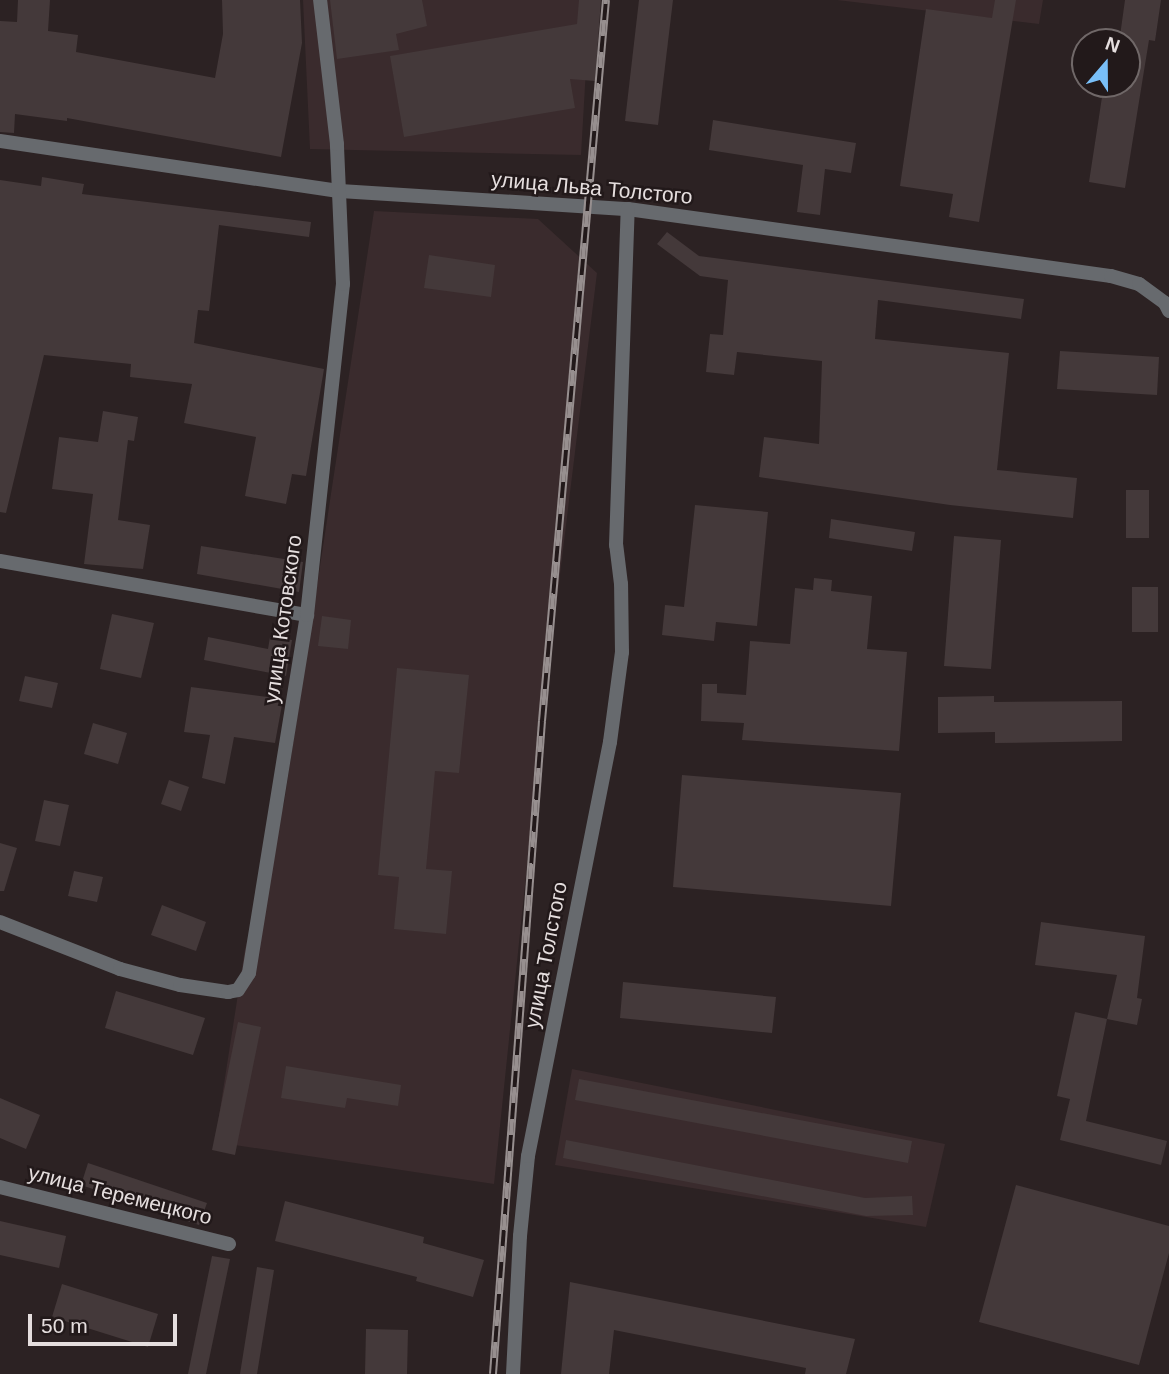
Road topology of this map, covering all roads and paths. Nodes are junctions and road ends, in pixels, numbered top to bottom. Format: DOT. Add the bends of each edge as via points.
graph roads {
  1 [pos="320,0"];
  2 [pos="0,141"];
  3 [pos="340,191"];
  4 [pos="628,209"];
  5 [pos="1169,311"];
  6 [pos="0,561"];
  7 [pos="307,615"];
  8 [pos="0,922"];
  9 [pos="0,1187"];
  10 [pos="229,1244"];
  11 [pos="513,1374"];
  1 -- 3 [label="street, улица Котовского"];
  2 -- 3 [label="street, улица Льва Толстого"];
  3 -- 4 [label="street, улица Льва Толстого"];
  3 -- 7 [label="street, улица Котовского" via="343,284"];
  4 -- 5 [label="street, улица Льва Толстого" via="1111,276 1139,284"];
  4 -- 11 [label="street, улица Толстого" via="616,545 622,652 610,742 528,1156"];
  6 -- 7 [label="street"];
  7 -- 8 [label="street, улица Котовского" via="249,973 238,990 180,985 120,969"];
  9 -- 10 [label="street, улица Теремецкого"];
}
